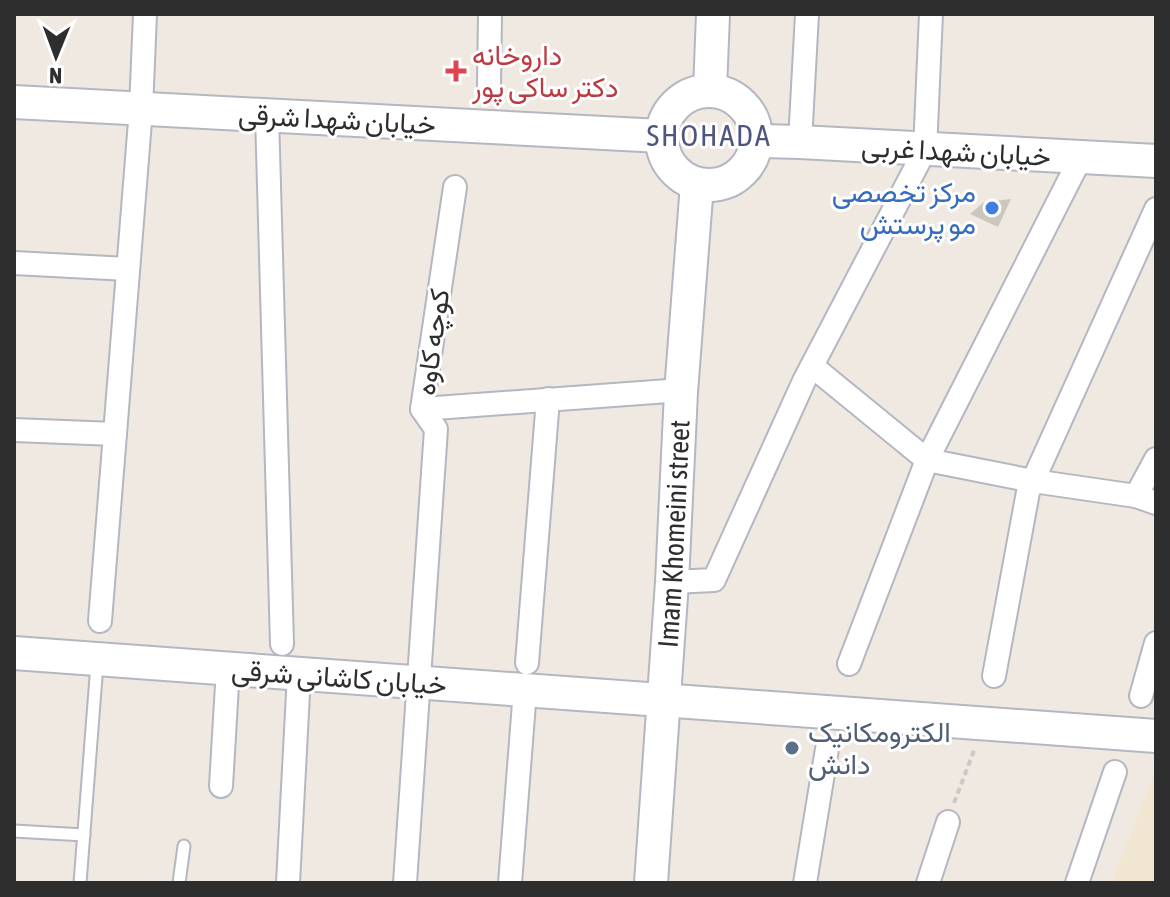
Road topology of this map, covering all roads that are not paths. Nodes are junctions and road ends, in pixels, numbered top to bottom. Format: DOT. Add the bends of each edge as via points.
graph roads {
  1 [pos="145,14"];
  2 [pos="490,14"];
  3 [pos="713,14"];
  4 [pos="807,14"];
  5 [pos="931,14"];
  6 [pos="489,85"];
  7 [pos="710,90"];
  8 [pos="14,102"];
  9 [pos="141,109"];
  10 [pos="267,115"];
  11 [pos="661,136"];
  12 [pos="757,141"];
  13 [pos="800,142"];
  14 [pos="925,150"];
  15 [pos="1081,157"];
  16 [pos="1156,161"];
  17 [pos="697,184"];
  18 [pos="455,187"];
  19 [pos="1156,209"];
  20 [pos="14,263"];
  21 [pos="128,269"];
  22 [pos="812,366"];
  23 [pos="682,390"];
  24 [pos="548,399"];
  25 [pos="422,409"];
  26 [pos="14,430"];
  27 [pos="115,434"];
  28 [pos="1156,459"];
  29 [pos="924,466"];
  30 [pos="1033,481"];
  31 [pos="1146,500"];
  32 [pos="672,582"];
  33 [pos="100,621"];
  34 [pos="1156,643"];
  35 [pos="282,644"];
  36 [pos="14,653"];
  37 [pos="98,659"];
  38 [pos="849,664"];
  39 [pos="228,668"];
  40 [pos="299,674"];
  41 [pos="526,676"];
  42 [pos="994,676"];
  43 [pos="418,683"];
  44 [pos="1141,696"];
  45 [pos="663,700"];
  46 [pos="1156,736"];
  47 [pos="827,749"];
  48 [pos="1115,772"];
  49 [pos="221,786"];
  50 [pos="948,822"];
  51 [pos="14,831"];
  52 [pos="84,835"];
  53 [pos="184,846"];
  54 [pos="80,883"];
  55 [pos="179,883"];
  56 [pos="288,883"];
  57 [pos="405,883"];
  58 [pos="510,883"];
  59 [pos="651,883"];
  60 [pos="805,883"];
  61 [pos="928,883"];
  62 [pos="1077,883"];
  1 -- 9 [label="street"];
  2 -- 6 [label="street"];
  3 -- 7 [label="main road"];
  4 -- 13 [label="street"];
  5 -- 14 [label="street"];
  7 -- 11 [label="main road" via="682,98 671,108"];
  7 -- 12 [label="main road" via="739,101 749,112"];
  8 -- 9 [label="main road, خیابان شهدا شرقی"];
  9 -- 10 [label="main road, خیابان شهدا شرقی"];
  9 -- 21 [label="street"];
  10 -- 11 [label="main road, خیابان شهدا شرقی"];
  10 -- 35 [label="street"];
  11 -- 17 [label="main road" via="667,161"];
  12 -- 13 [label="main road, خیابان شهدا غربی"];
  12 -- 17 [label="main road" via="743,171 722,183"];
  13 -- 14 [label="main road, خیابان شهدا غربی"];
  14 -- 15 [label="main road, خیابان شهدا غربی"];
  14 -- 22 [label="street"];
  15 -- 16 [label="main road, خیابان شهدا غربی"];
  15 -- 29 [label="street"];
  17 -- 23 [label="main road, Imam Khomeini street"];
  18 -- 25 [label="street, کوچه کاوه"];
  19 -- 30 [label="street"];
  20 -- 21 [label="street"];
  21 -- 27 [label="street"];
  22 -- 29 [label="street"];
  22 -- 32 [label="street" via="714,580"];
  23 -- 24 [label="street, کوچه کاوه"];
  23 -- 32 [label="main road, Imam Khomeini street"];
  24 -- 25 [label="street, کوچه کاوه"];
  24 -- 41 [label="street"];
  25 -- 43 [label="street" via="436,429"];
  26 -- 27 [label="street"];
  27 -- 33 [label="street"];
  28 -- 31 [label="street"];
  29 -- 30 [label="street"];
  29 -- 38 [label="street"];
  30 -- 31 [label="street"];
  30 -- 42 [label="street"];
  32 -- 45 [label="main road, Imam Khomeini street"];
  34 -- 44 [label="street"];
  36 -- 37 [label="main road, خیابان کاشانی شرقی"];
  37 -- 39 [label="main road, خیابان کاشانی شرقی"];
  37 -- 52 [label="lane"];
  39 -- 40 [label="main road, خیابان کاشانی شرقی"];
  39 -- 49 [label="street"];
  40 -- 43 [label="main road, خیابان کاشانی شرقی"];
  40 -- 56 [label="street"];
  41 -- 43 [label="main road, خیابان کاشانی شرقی"];
  41 -- 45 [label="main road, خیابان کاشانی شرقی"];
  41 -- 58 [label="street"];
  43 -- 57 [label="street"];
  45 -- 46 [label="main road, خیابان کاشانی شرقی"];
  45 -- 59 [label="main road, Imam Khomeini street"];
  47 -- 60 [label="street"];
  48 -- 62 [label="street"];
  50 -- 61 [label="street"];
  51 -- 52 [label="lane"];
  52 -- 54 [label="lane"];
  53 -- 55 [label="lane"];
}
